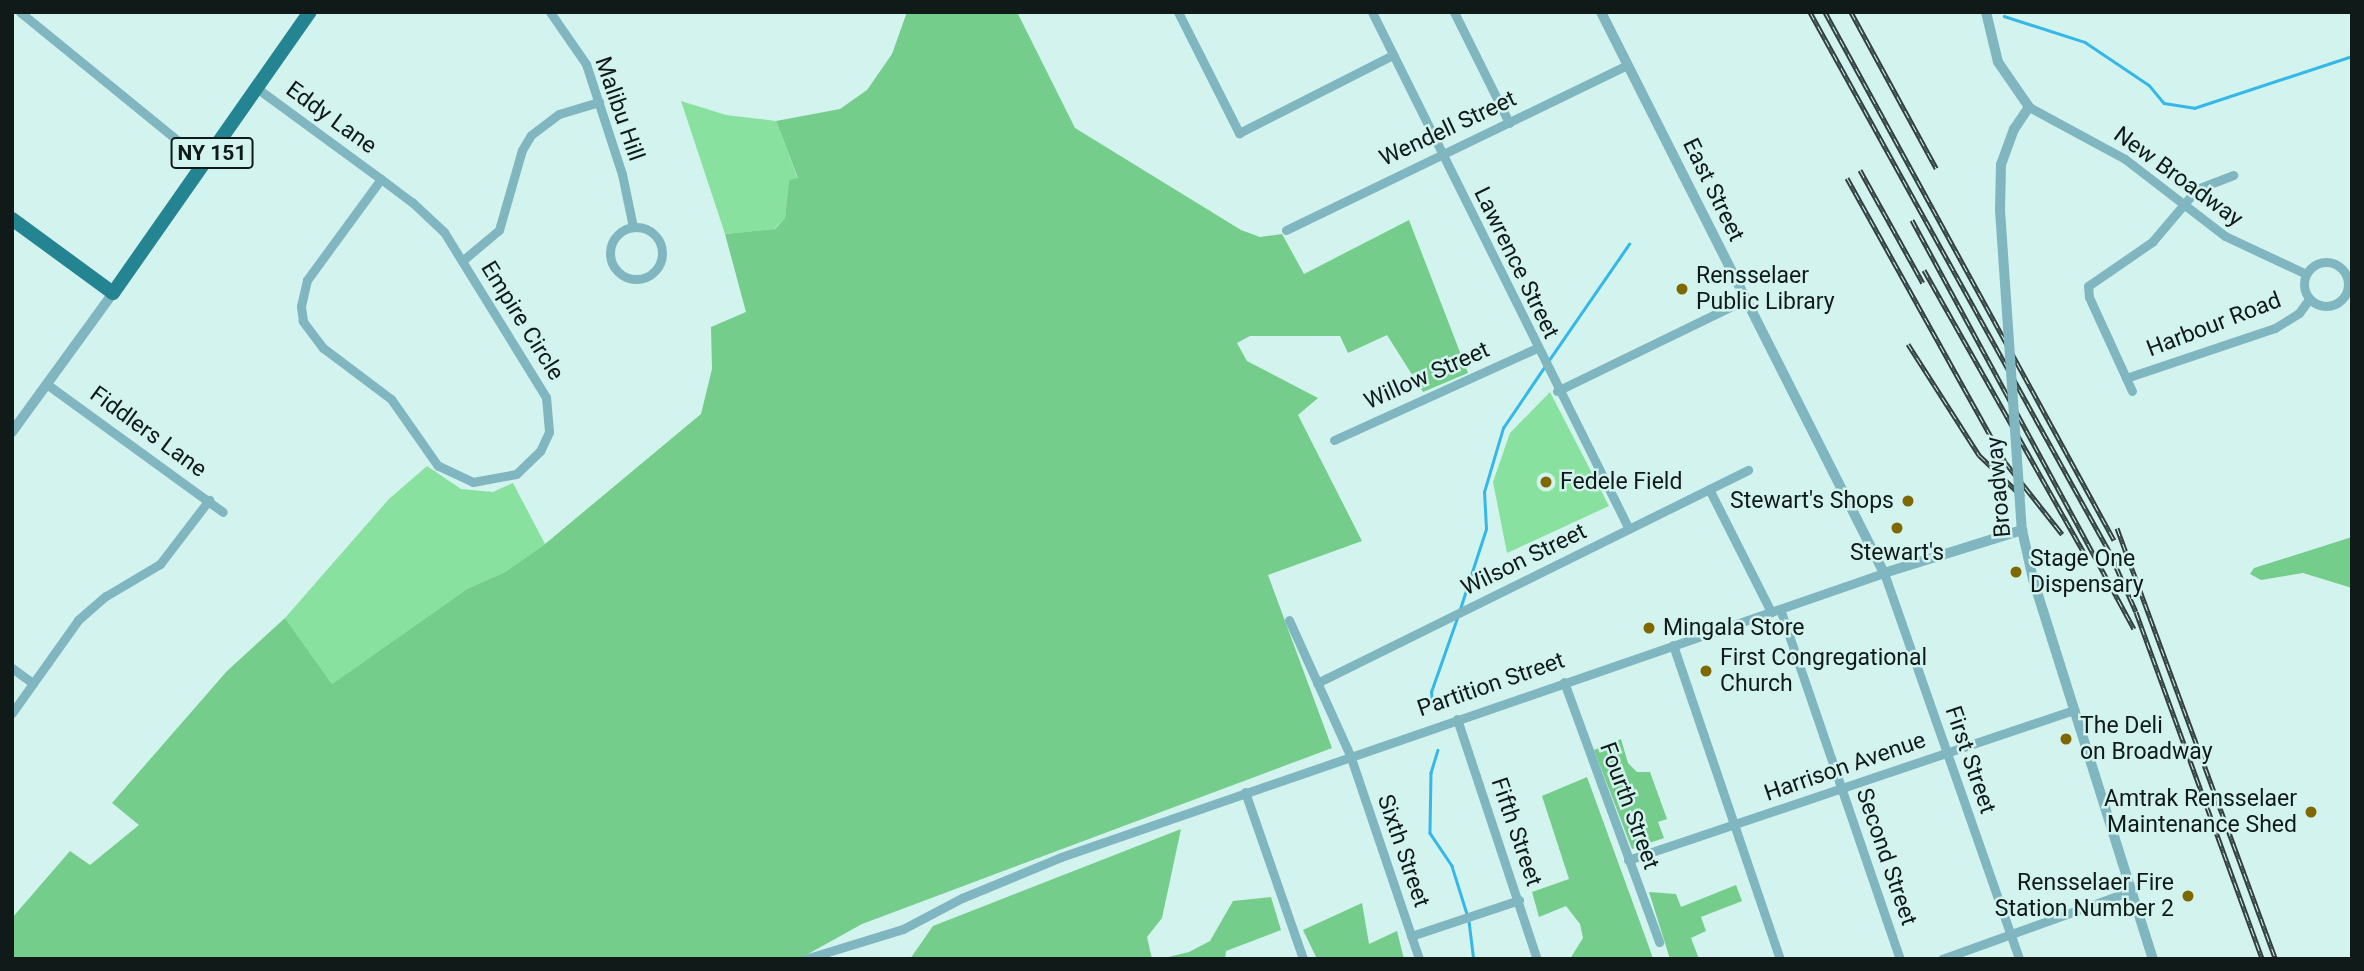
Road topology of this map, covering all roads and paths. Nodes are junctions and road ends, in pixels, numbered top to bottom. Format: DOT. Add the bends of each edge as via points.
graph roads {
  1 [pos="20,12"];
  2 [pos="310,12"];
  3 [pos="550,12"];
  4 [pos="1178,12"];
  5 [pos="1371,12"];
  6 [pos="1454,12"];
  7 [pos="1601,12"];
  8 [pos="1986,12"];
  9 [pos="1393,55"];
  10 [pos="1627,65"];
  11 [pos="258,89"];
  12 [pos="599,103"];
  13 [pos="2029,107"];
  14 [pos="1509,123"];
  15 [pos="1441,154"];
  16 [pos="205,163"];
  17 [pos="2233,175"];
  18 [pos="380,179"];
  19 [pos="2183,206"];
  20 [pos="12,219"];
  21 [pos="633,227"];
  22 [pos="1286,230"];
  23 [pos="462,261"];
  24 [pos="2306,274"];
  25 [pos="113,293"];
  26 [pos="2309,299"];
  27 [pos="1744,300"];
  28 [pos="1539,352"];
  29 [pos="2126,378"];
  30 [pos="48,385"];
  31 [pos="1557,391"];
  32 [pos="2132,391"];
  33 [pos="12,432"];
  34 [pos="1334,440"];
  35 [pos="1748,470"];
  36 [pos="1709,489"];
  37 [pos="209,500"];
  38 [pos="223,512"];
  39 [pos="1629,529"];
  40 [pos="2022,530"];
  41 [pos="1884,573"];
  42 [pos="1776,611"];
  43 [pos="1289,620"];
  44 [pos="1673,645"];
  45 [pos="12,668"];
  46 [pos="1563,682"];
  47 [pos="33,683"];
  48 [pos="1317,683"];
  49 [pos="2074,710"];
  50 [pos="12,713"];
  51 [pos="1457,719"];
  52 [pos="1947,753"];
  53 [pos="1350,755"];
  54 [pos="1842,789"];
  55 [pos="1245,792"];
  56 [pos="1735,824"];
  57 [pos="1628,860"];
  58 [pos="2132,891"];
  59 [pos="1519,900"];
  60 [pos="2011,934"];
  61 [pos="1411,936"];
  62 [pos="1659,942"];
  63 [pos="805,959"];
  64 [pos="1303,959"];
  65 [pos="1419,959"];
  66 [pos="1537,959"];
  67 [pos="1780,959"];
  68 [pos="1900,959"];
  69 [pos="1942,959"];
  70 [pos="2019,959"];
  71 [pos="2154,959"];
  1 -- 16 [label="street"];
  2 -- 11 [label="main road, NY 151"];
  3 -- 12 [label="street, Malibu Hill" via="574,42"];
  4 -- 9 [label="street" via="1239,133"];
  5 -- 9 [label="street, Lawrence Street"];
  6 -- 14 [label="street"];
  7 -- 10 [label="street, East Street"];
  8 -- 13 [label="street" via="1998,62"];
  9 -- 15 [label="street, Lawrence Street"];
  10 -- 14 [label="street, Wendell Street"];
  10 -- 27 [label="street, East Street"];
  11 -- 16 [label="main road, NY 151"];
  11 -- 18 [label="street, Eddy Lane"];
  12 -- 21 [label="street, Malibu Hill"];
  12 -- 23 [label="street" via="559,114 531,135 522,150 499,230"];
  13 -- 19 [label="street, New Broadway" via="2116,153"];
  13 -- 40 [label="street, Broadway, bridge" via="2014,129 2001,164 2000,210"];
  14 -- 15 [label="street, Wendell Street"];
  15 -- 22 [label="street, Wendell Street"];
  15 -- 28 [label="street, Lawrence Street"];
  16 -- 25 [label="main road, NY 151"];
  17 -- 19 [label="street" via="2203,185"];
  18 -- 23 [label="street, Empire Circle" via="432,218"];
  18 -- 23 [label="street, Empire Circle" via="307,280 303,321 323,348 391,399 438,466 462,479 489,482 527,467 540,452 551,415 538,379"];
  19 -- 24 [label="street, New Broadway" via="2236,243"];
  19 -- 29 [label="street" via="2146,247 2088,286"];
  20 -- 25 [label="main road"];
  21 -- 21 [label="street" via="651,231 662,255 655,272 639,280 616,271 610,256 613,240"];
  24 -- 26 [label="street" via="2304,288"];
  24 -- 26 [label="street" via="2315,264 2329,262 2339,266 2348,280 2345,294 2334,304 2320,305"];
  25 -- 30 [label="street"];
  26 -- 29 [label="street, Harbour Road" via="2299,313 2275,328"];
  27 -- 31 [label="street"];
  27 -- 41 [label="street, East Street"];
  28 -- 31 [label="street, Lawrence Street"];
  28 -- 34 [label="street, Willow Street"];
  29 -- 32 [label="street"];
  30 -- 33 [label="street"];
  30 -- 37 [label="street, Fiddlers Lane"];
  31 -- 39 [label="street, Lawrence Street"];
  35 -- 36 [label="street, Wilson Street"];
  36 -- 39 [label="street, Wilson Street"];
  36 -- 42 [label="street, Second Street"];
  37 -- 38 [label="street, Fiddlers Lane"];
  37 -- 47 [label="street" via="160,564 106,596 78,620"];
  39 -- 48 [label="street, Wilson Street"];
  40 -- 41 [label="street, Partition Street"];
  40 -- 49 [label="street, Broadway"];
  41 -- 42 [label="street, Partition Street"];
  41 -- 52 [label="street, First Street"];
  42 -- 44 [label="street, Partition Street"];
  42 -- 54 [label="street, Second Street"];
  43 -- 48 [label="street, Sixth Street"];
  44 -- 46 [label="street, Partition Street"];
  44 -- 56 [label="street"];
  45 -- 47 [label="street"];
  46 -- 51 [label="street, Partition Street"];
  46 -- 57 [label="street, Fourth Street"];
  47 -- 50 [label="street"];
  48 -- 53 [label="street, Sixth Street"];
  49 -- 52 [label="street, Harrison Avenue"];
  49 -- 58 [label="street, Broadway"];
  51 -- 53 [label="street, Partition Street"];
  51 -- 59 [label="street, Fifth Street"];
  52 -- 54 [label="street, Harrison Avenue"];
  52 -- 60 [label="street, First Street"];
  53 -- 55 [label="street, Partition Street"];
  53 -- 61 [label="street, Sixth Street"];
  54 -- 56 [label="street, Harrison Avenue"];
  54 -- 68 [label="street, Second Street"];
  55 -- 63 [label="street, Partition Street" via="978,892 903,929"];
  55 -- 64 [label="street"];
  56 -- 57 [label="street, Harrison Avenue"];
  56 -- 67 [label="street"];
  57 -- 62 [label="street, Fourth Street"];
  58 -- 60 [label="street"];
  58 -- 71 [label="street, Broadway"];
  59 -- 61 [label="street"];
  59 -- 66 [label="street, Fifth Street"];
  60 -- 69 [label="street"];
  60 -- 70 [label="street, First Street"];
  61 -- 65 [label="street, Sixth Street"];
}
